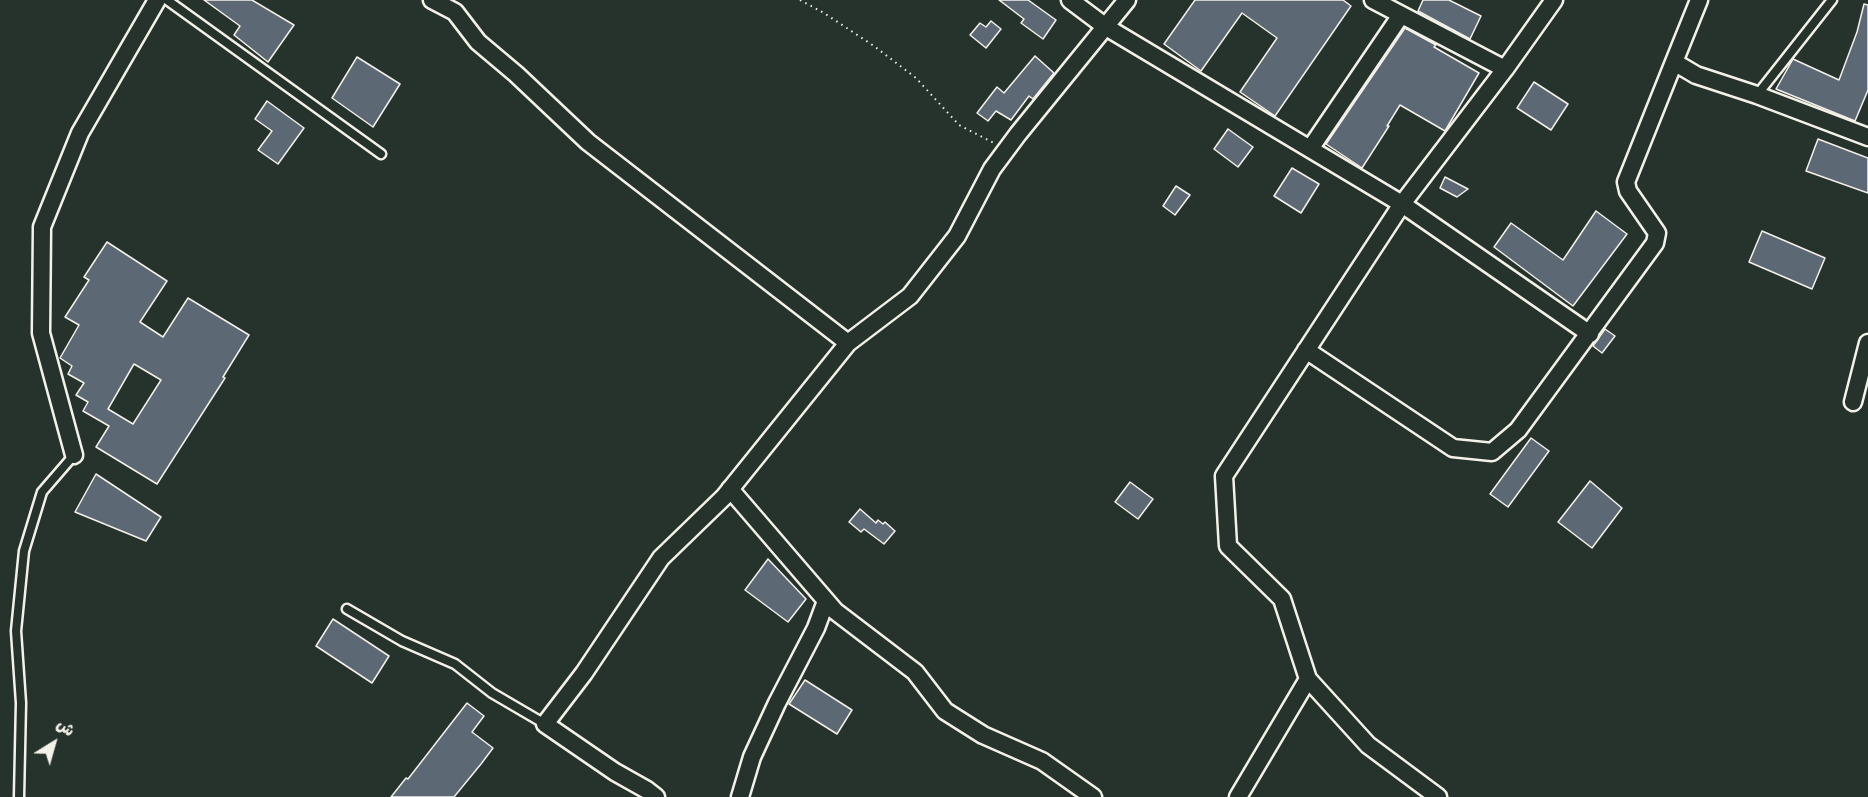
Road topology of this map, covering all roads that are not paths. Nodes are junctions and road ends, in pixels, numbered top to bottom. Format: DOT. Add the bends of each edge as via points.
graph roads {
  1 [pos="157,0"];
  2 [pos="167,0"];
  3 [pos="432,0"];
  4 [pos="1070,0"];
  5 [pos="1127,0"];
  6 [pos="1373,0"];
  7 [pos="1554,0"];
  8 [pos="1699,0"];
  9 [pos="1832,0"];
  10 [pos="1401,15"];
  11 [pos="1106,27"];
  12 [pos="1674,62"];
  13 [pos="1504,69"];
  14 [pos="1756,94"];
  15 [pos="1868,137"];
  16 [pos="1310,149"];
  17 [pos="381,154"];
  18 [pos="1402,204"];
  19 [pos="1590,334"];
  20 [pos="848,343"];
  21 [pos="1868,343"];
  22 [pos="1306,350"];
  23 [pos="1853,402"];
  24 [pos="74,455"];
  25 [pos="730,489"];
  26 [pos="826,601"];
  27 [pos="347,609"];
  28 [pos="1308,679"];
  29 [pos="545,724"];
  30 [pos="19,797"];
  31 [pos="656,797"];
  32 [pos="740,797"];
  33 [pos="1093,797"];
  34 [pos="1238,797"];
  35 [pos="1438,797"];
  1 -- 24 [label="street" via="80,133 42,227 41,333"];
  2 -- 17 [label="lane"];
  3 -- 20 [label="street" via="455,12 478,42 588,142"];
  4 -- 11 [label="street"];
  5 -- 11 [label="street"];
  6 -- 10 [label="street"];
  7 -- 13 [label="street"];
  8 -- 12 [label="street"];
  9 -- 14 [label="lane"];
  10 -- 13 [label="street"];
  10 -- 16 [label="street"];
  11 -- 16 [label="street"];
  11 -- 20 [label="street" via="992,169 957,236 910,296"];
  12 -- 14 [label="street" via="1696,75"];
  12 -- 19 [label="street" via="1626,182 1657,233 1655,243"];
  13 -- 18 [label="street"];
  14 -- 15 [label="street"];
  16 -- 18 [label="street"];
  18 -- 19 [label="street"];
  18 -- 22 [label="street"];
  19 -- 22 [label="street" via="1518,430 1492,452 1454,448"];
  20 -- 25 [label="street"];
  21 -- 23 [label="street"];
  22 -- 28 [label="street" via="1224,476 1228,546 1282,599"];
  24 -- 30 [label="lane" via="42,492 24,550 16,631 21,702"];
  25 -- 26 [label="street"];
  25 -- 29 [label="street" via="662,558"];
  26 -- 32 [label="street" via="752,757"];
  26 -- 33 [label="street" via="915,672 945,711 983,735 1042,761"];
  27 -- 29 [label="lane" via="402,641 455,664 492,693"];
  28 -- 34 [label="street"];
  28 -- 35 [label="street" via="1368,745"];
  29 -- 31 [label="street"];
}
